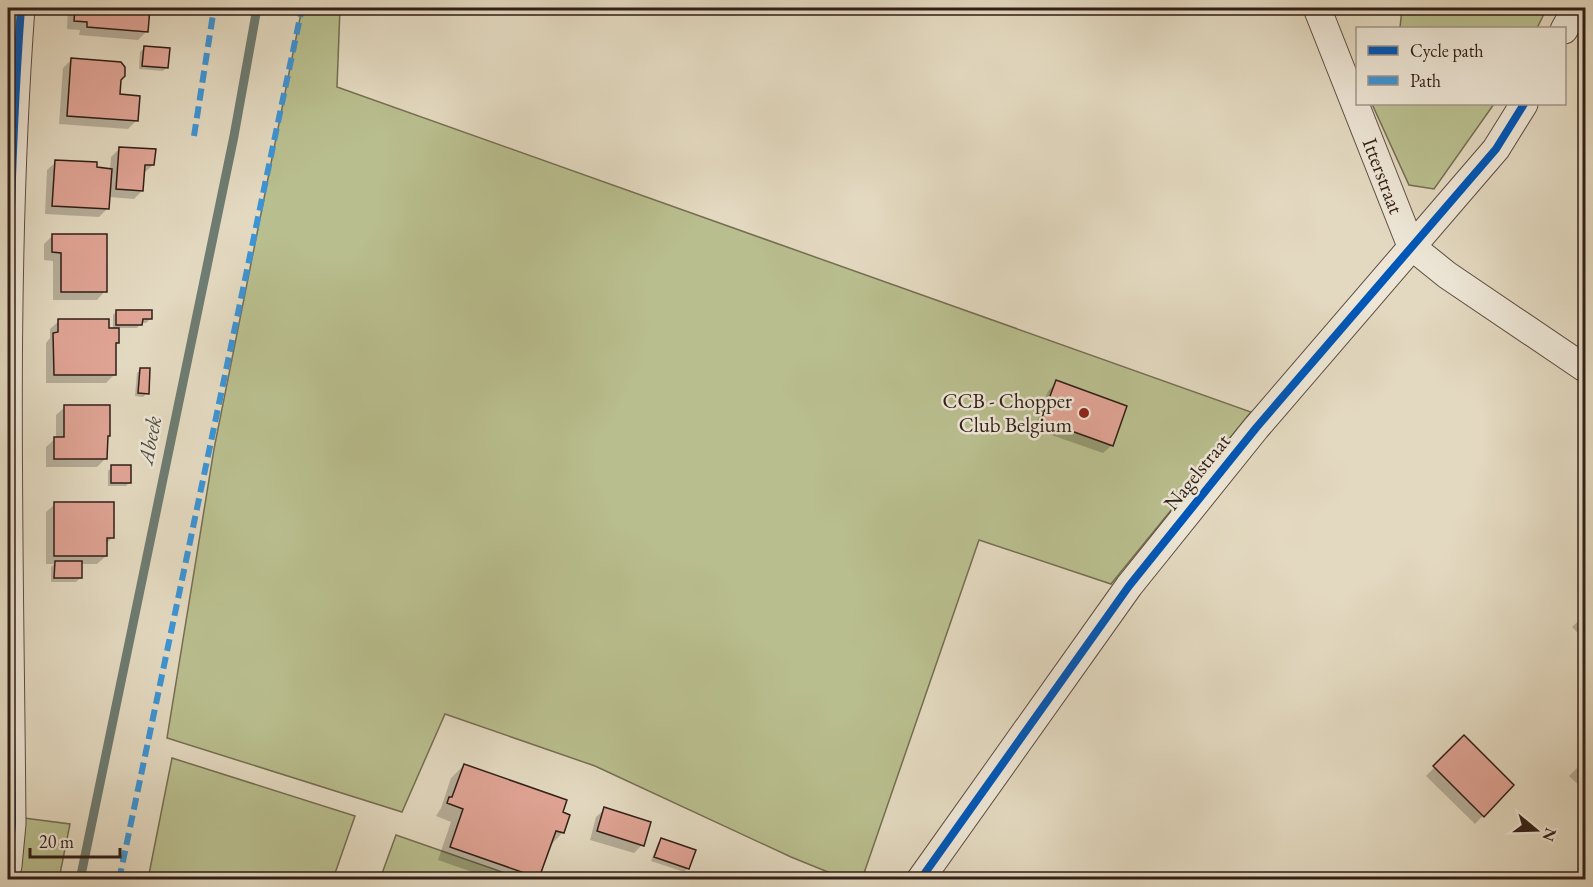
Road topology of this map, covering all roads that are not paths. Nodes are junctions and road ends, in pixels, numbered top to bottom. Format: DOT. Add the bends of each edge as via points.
graph roads {
  1 [pos="21,8"];
  2 [pos="1317,8"];
  3 [pos="1576,8"];
  4 [pos="1566,27"];
  5 [pos="1523,105"];
  6 [pos="1411,246"];
  7 [pos="1586,369"];
  8 [pos="8,866"];
  9 [pos="920,879"];
  1 -- 8 [label="street" via="9,261 12,824"];
  2 -- 6 [label="street, Itterstraat"];
  3 -- 4 [label="street"];
  5 -- 6 [label="street, Nagelstraat" via="1496,149"];
  6 -- 7 [label="street, Itterstraat" via="1447,275"];
  6 -- 9 [label="street, Nagelstraat" via="1256,428 1129,586"];
}
